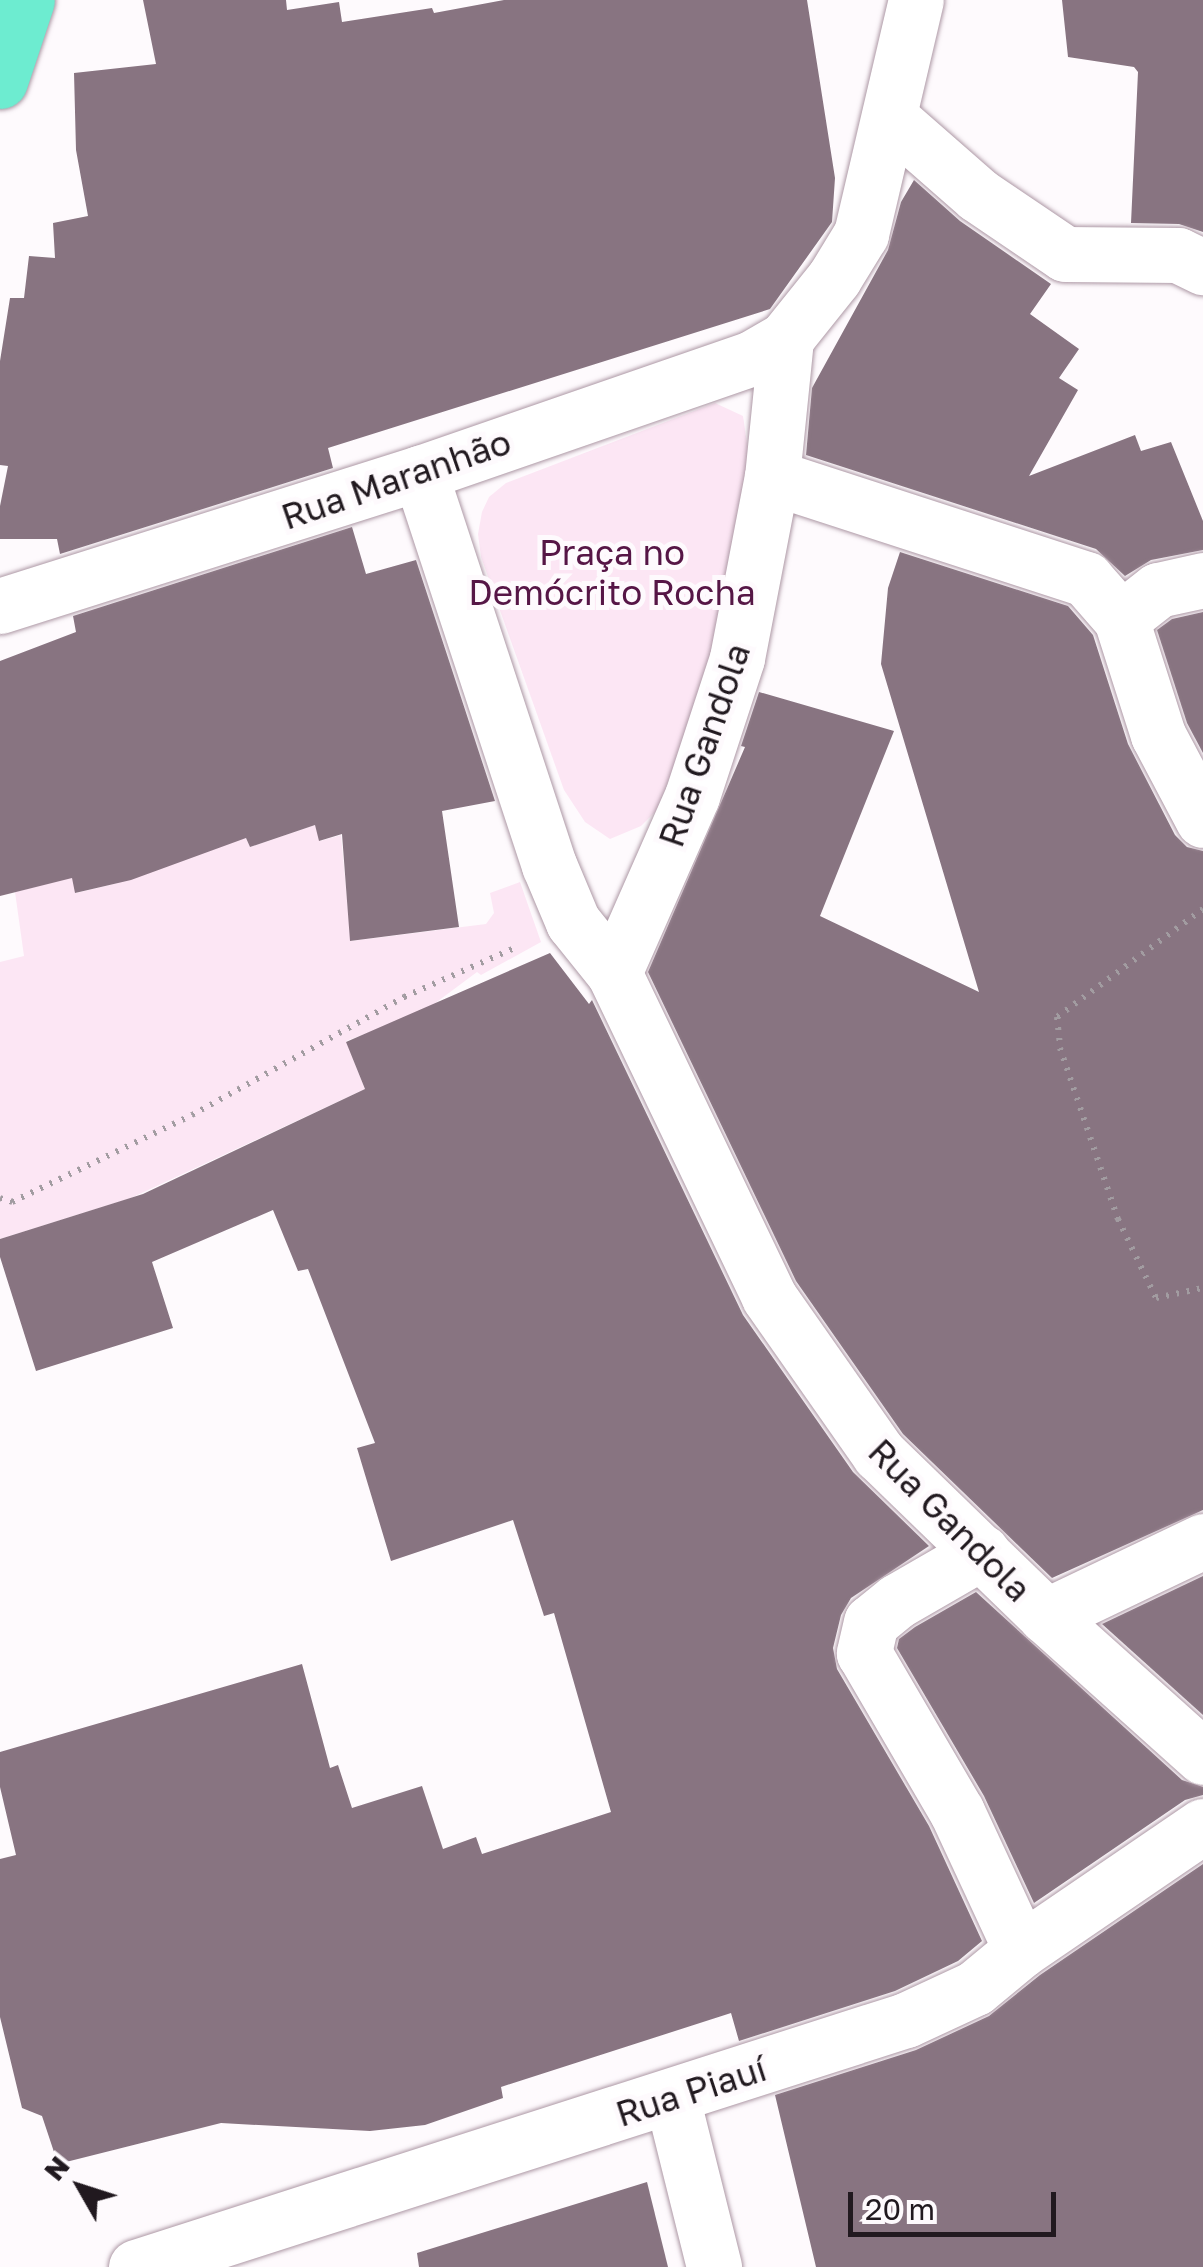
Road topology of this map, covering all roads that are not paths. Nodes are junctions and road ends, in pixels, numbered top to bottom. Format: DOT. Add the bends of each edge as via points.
graph roads {
  1 [pos="27,0"];
  2 [pos="907,5"];
  3 [pos="0,81"];
  4 [pos="889,117"];
  5 [pos="1203,268"];
  6 [pos="786,338"];
  7 [pos="420,473"];
  8 [pos="772,477"];
  9 [pos="1203,580"];
  10 [pos="0,606"];
  11 [pos="1121,619"];
  12 [pos="1203,820"];
  13 [pos="614,973"];
  14 [pos="1203,1541"];
  15 [pos="982,1552"];
  16 [pos="1046,1616"];
  17 [pos="1203,1758"];
  18 [pos="1203,1826"];
  19 [pos="1022,1950"];
  20 [pos="672,2098"];
  21 [pos="136,2267"];
  22 [pos="714,2267"];
  1 -- 3 [label="main road"];
  2 -- 4 [label="street"];
  4 -- 5 [label="street" via="978,195 1065,254 1178,254"];
  4 -- 6 [label="street" via="861,234"];
  6 -- 7 [label="street, Rua Maranhão" via="752,358"];
  6 -- 8 [label="street, Rua Gandola"];
  7 -- 10 [label="street, Rua Maranhão"];
  7 -- 13 [label="street, Rua Gandola" via="549,866 573,922"];
  8 -- 11 [label="street" via="1086,579"];
  8 -- 13 [label="street, Rua Gandola" via="738,658 692,796"];
  9 -- 11 [label="street" via="1158,590"];
  11 -- 12 [label="street" via="1158,735"];
  13 -- 15 [label="street, Rua Gandola" via="769,1297 879,1454"];
  14 -- 16 [label="street"];
  15 -- 16 [label="street, Rua Gandola"];
  15 -- 19 [label="street" via="871,1622 864,1652 958,1812"];
  16 -- 17 [label="street, Rua Gandola"];
  18 -- 19 [label="street, Rua Piauí"];
  19 -- 20 [label="street, Rua Piauí" via="975,1988 906,2020"];
  20 -- 21 [label="street, Rua Piauí"];
  20 -- 22 [label="street"];
}
